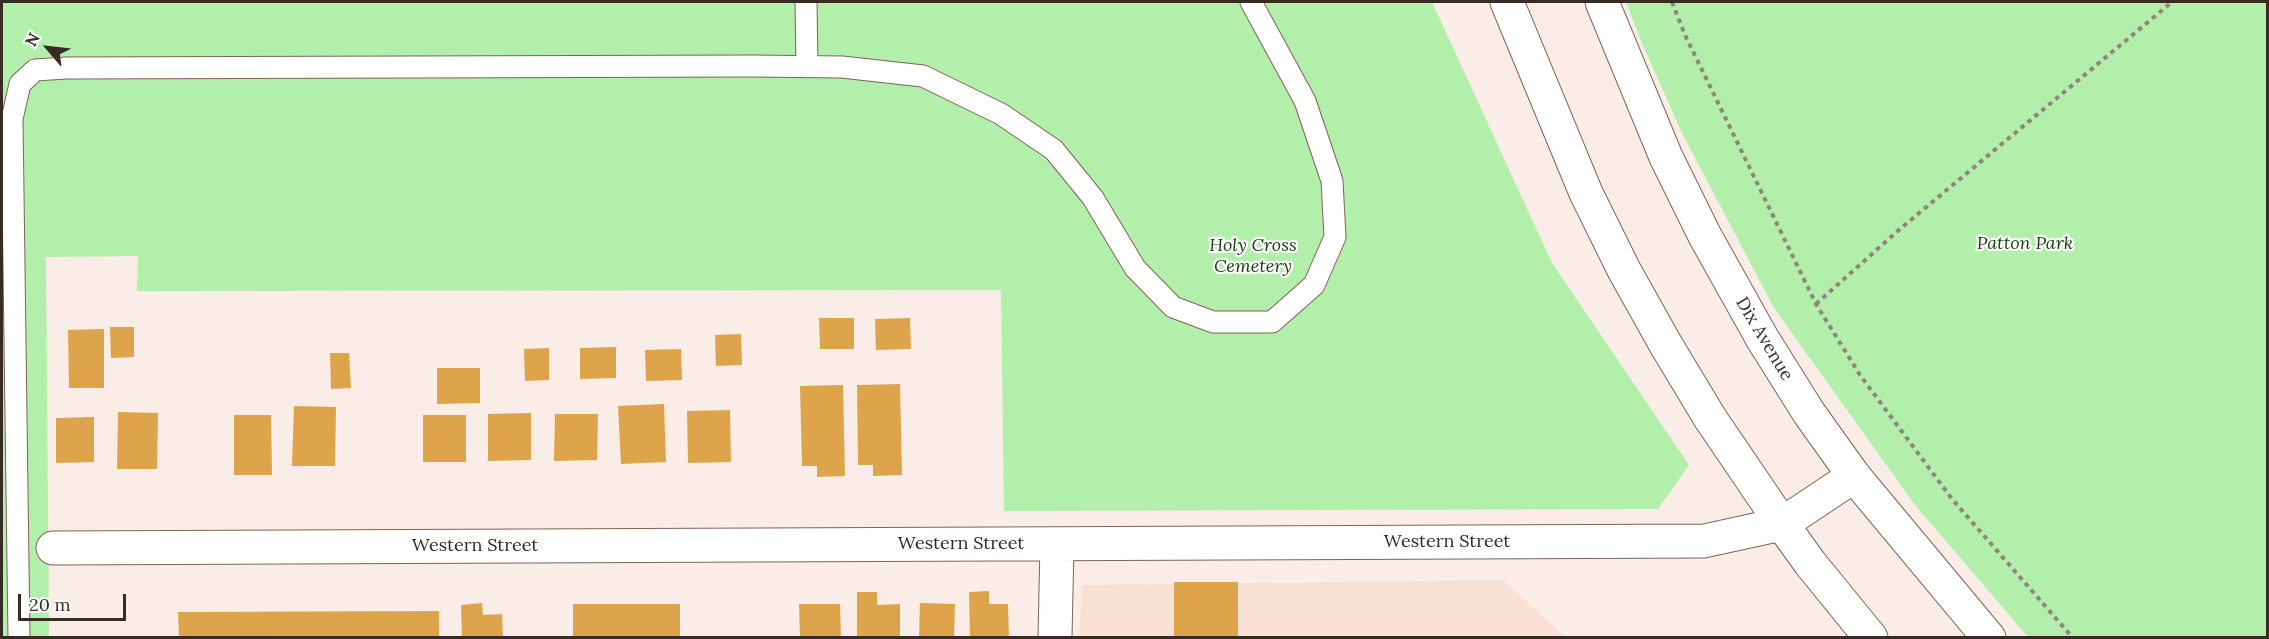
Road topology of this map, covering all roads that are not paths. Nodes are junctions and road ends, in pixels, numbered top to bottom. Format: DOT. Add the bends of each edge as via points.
graph roads {
  1 [pos="806,2"];
  2 [pos="1251,2"];
  3 [pos="1507,2"];
  4 [pos="1602,2"];
  5 [pos="807,67"];
  6 [pos="1854,476"];
  7 [pos="1782,524"];
  8 [pos="1057,544"];
  9 [pos="53,548"];
  10 [pos="19,638"];
  11 [pos="1055,638"];
  12 [pos="1871,638"];
  13 [pos="1989,638"];
  1 -- 5 [label="lane"];
  2 -- 5 [label="lane" via="1305,100 1332,181 1335,237 1314,285 1272,322 1213,322 1173,307 1135,268 1094,198 1054,150 1001,114 923,76"];
  3 -- 7 [label="street" via="1586,193 1624,270 1710,418"];
  4 -- 6 [label="street, Dix Avenue" via="1666,157 1705,236 1774,357"];
  5 -- 10 [label="lane" via="36,70 21,84 12,119"];
  6 -- 7 [label="street, Western Street"];
  6 -- 13 [label="street, Dix Avenue"];
  7 -- 8 [label="street, Western Street" via="1704,541"];
  7 -- 12 [label="street"];
  8 -- 9 [label="street, Western Street"];
  8 -- 11 [label="street"];
}
